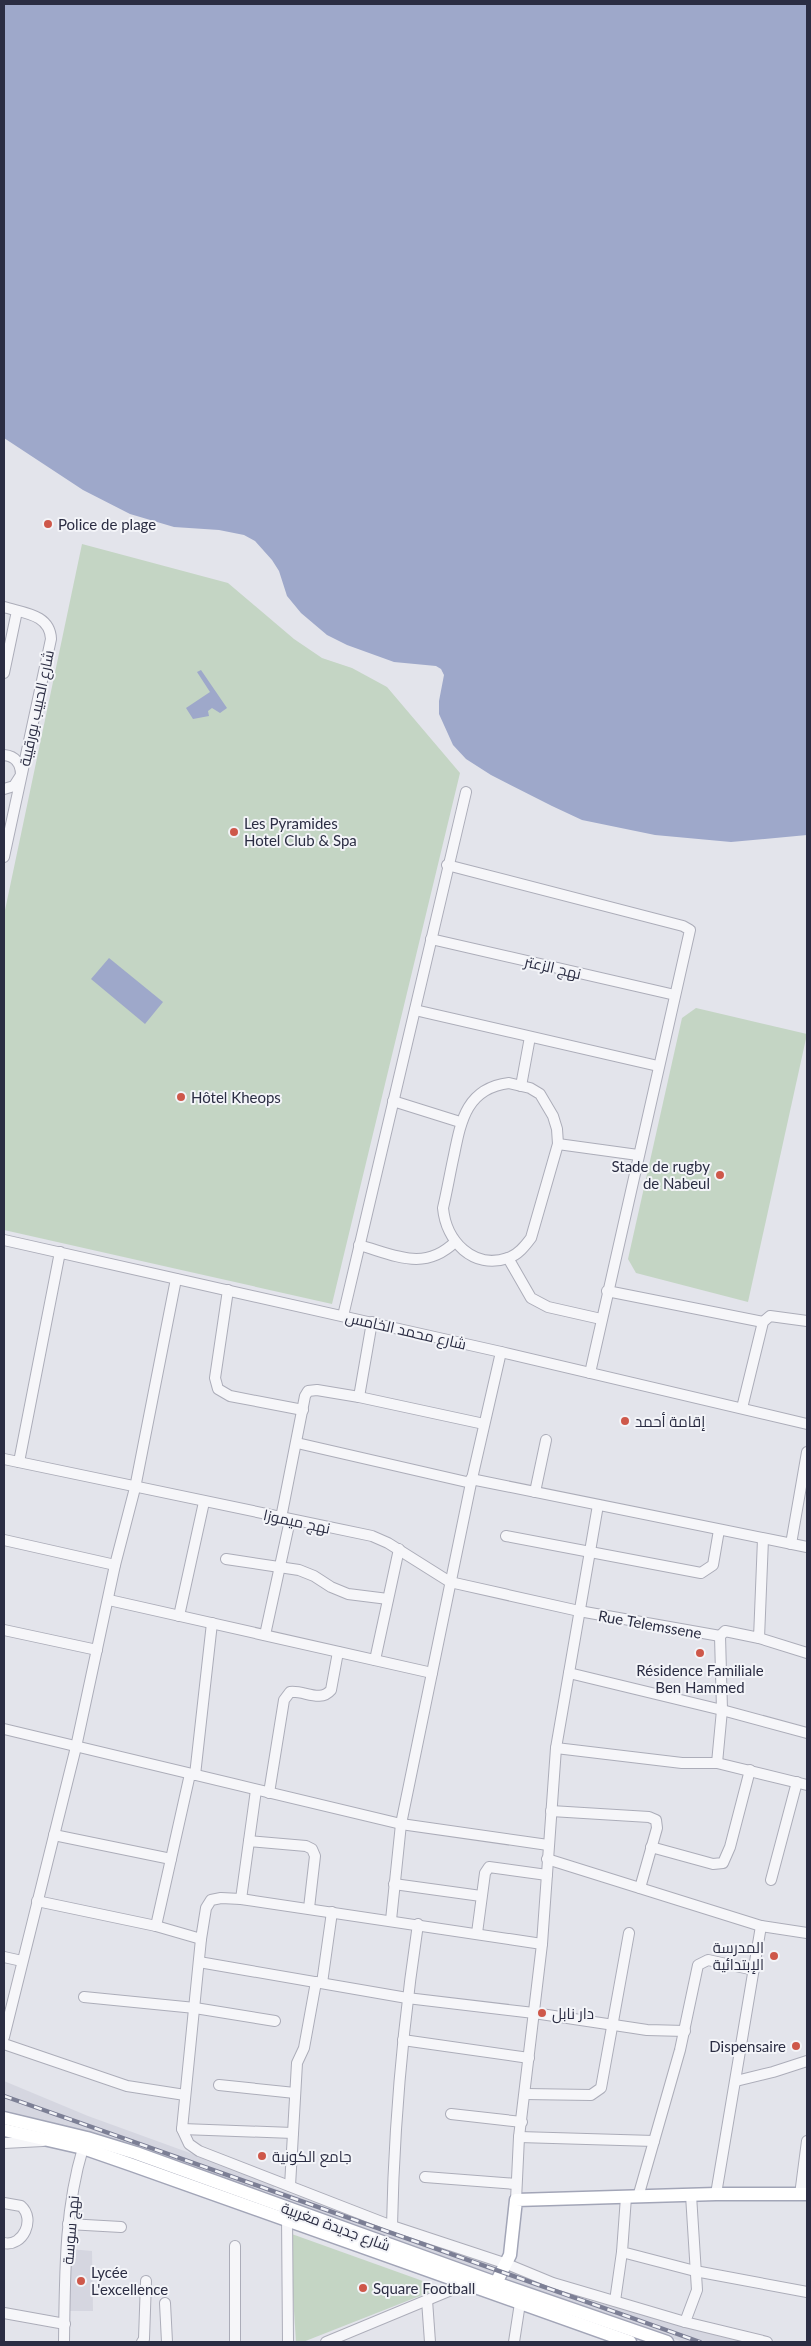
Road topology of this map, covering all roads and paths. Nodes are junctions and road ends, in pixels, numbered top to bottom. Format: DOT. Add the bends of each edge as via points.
graph roads {
  1 [pos="4,607"];
  2 [pos="17,611"];
  3 [pos="4,673"];
  4 [pos="4,755"];
  5 [pos="21,775"];
  6 [pos="4,789"];
  7 [pos="466,792"];
  8 [pos="4,857"];
  9 [pos="447,865"];
  10 [pos="431,939"];
  11 [pos="675,996"];
  12 [pos="414,1010"];
  13 [pos="530,1036"];
  14 [pos="658,1066"];
  15 [pos="521,1086"];
  16 [pos="393,1101"];
  17 [pos="460,1122"];
  18 [pos="558,1144"];
  19 [pos="638,1155"];
  20 [pos="4,1240"];
  21 [pos="455,1242"];
  22 [pos="359,1245"];
  23 [pos="60,1252"];
  24 [pos="508,1258"];
  25 [pos="176,1278"];
  26 [pos="228,1290"];
  27 [pos="607,1291"];
  28 [pos="342,1316"];
  29 [pos="601,1318"];
  30 [pos="807,1321"];
  31 [pos="372,1322"];
  32 [pos="763,1322"];
  33 [pos="501,1352"];
  34 [pos="590,1372"];
  35 [pos="358,1397"];
  36 [pos="742,1408"];
  37 [pos="303,1410"];
  38 [pos="484,1424"];
  39 [pos="807,1424"];
  40 [pos="546,1440"];
  41 [pos="297,1444"];
  42 [pos="807,1452"];
  43 [pos="4,1459"];
  44 [pos="19,1462"];
  45 [pos="471,1481"];
  46 [pos="135,1488"];
  47 [pos="535,1492"];
  48 [pos="204,1502"];
  49 [pos="598,1505"];
  50 [pos="285,1519"];
  51 [pos="719,1530"];
  52 [pos="506,1536"];
  53 [pos="762,1539"];
  54 [pos="4,1540"];
  55 [pos="791,1544"];
  56 [pos="807,1546"];
  57 [pos="399,1550"];
  58 [pos="590,1551"];
  59 [pos="226,1558"];
  60 [pos="115,1565"];
  61 [pos="281,1566"];
  62 [pos="450,1582"];
  63 [pos="388,1599"];
  64 [pos="109,1600"];
  65 [pos="579,1611"];
  66 [pos="179,1616"];
  67 [pos="212,1624"];
  68 [pos="4,1630"];
  69 [pos="266,1635"];
  70 [pos="720,1636"];
  71 [pos="760,1638"];
  72 [pos="97,1650"];
  73 [pos="338,1652"];
  74 [pos="807,1652"];
  75 [pos="375,1660"];
  76 [pos="432,1673"];
  77 [pos="569,1673"];
  78 [pos="722,1710"];
  79 [pos="4,1729"];
  80 [pos="807,1733"];
  81 [pos="76,1747"];
  82 [pos="556,1748"];
  83 [pos="717,1763"];
  84 [pos="750,1770"];
  85 [pos="193,1775"];
  86 [pos="802,1784"];
  87 [pos="256,1790"];
  88 [pos="269,1793"];
  89 [pos="551,1811"];
  90 [pos="401,1824"];
  91 [pos="54,1835"];
  92 [pos="249,1841"];
  93 [pos="548,1845"];
  94 [pos="651,1847"];
  95 [pos="548,1858"];
  96 [pos="171,1859"];
  97 [pos="547,1875"];
  98 [pos="771,1880"];
  99 [pos="394,1884"];
  100 [pos="640,1888"];
  101 [pos="481,1896"];
  102 [pos="241,1899"];
  103 [pos="37,1901"];
  104 [pos="309,1908"];
  105 [pos="332,1912"];
  106 [pos="391,1920"];
  107 [pos="418,1924"];
  108 [pos="156,1926"];
  109 [pos="761,1926"];
  110 [pos="629,1932"];
  111 [pos="477,1933"];
  112 [pos="807,1933"];
  113 [pos="201,1939"];
  114 [pos="542,1944"];
  115 [pos="4,1957"];
  116 [pos="22,1961"];
  117 [pos="199,1962"];
  118 [pos="754,1970"];
  119 [pos="319,1983"];
  120 [pos="84,1997"];
  121 [pos="407,1998"];
  122 [pos="195,2008"];
  123 [pos="534,2012"];
  124 [pos="275,2021"];
  125 [pos="613,2024"];
  126 [pos="685,2031"];
  127 [pos="4,2037"];
  128 [pos="403,2040"];
  129 [pos="4,2044"];
  130 [pos="529,2058"];
  131 [pos="807,2060"];
  132 [pos="736,2081"];
  133 [pos="219,2085"];
  134 [pos="295,2093"];
  135 [pos="525,2094"];
  136 [pos="186,2095"];
  137 [pos="451,2114"];
  138 [pos="4,2118"];
  139 [pos="522,2122"];
  140 [pos="182,2129"];
  141 [pos="4,2130"];
  142 [pos="293,2133"];
  143 [pos="519,2137"];
  144 [pos="48,2140"];
  145 [pos="654,2141"];
  146 [pos="807,2141"];
  147 [pos="4,2143"];
  148 [pos="83,2148"];
  149 [pos="425,2177"];
  150 [pos="516,2184"];
  151 [pos="290,2186"];
  152 [pos="716,2194"];
  153 [pos="691,2195"];
  154 [pos="804,2195"];
  155 [pos="632,2197"];
  156 [pos="516,2200"];
  157 [pos="4,2203"];
  158 [pos="287,2215"];
  159 [pos="68,2224"];
  160 [pos="121,2226"];
  161 [pos="392,2226"];
  162 [pos="4,2243"];
  163 [pos="235,2246"];
  164 [pos="622,2252"];
  165 [pos="507,2264"];
  166 [pos="695,2271"];
  167 [pos="146,2281"];
  168 [pos="466,2284"];
  169 [pos="496,2284"];
  170 [pos="807,2292"];
  171 [pos="427,2300"];
  172 [pos="615,2301"];
  173 [pos="165,2303"];
  174 [pos="520,2303"];
  175 [pos="4,2313"];
  176 [pos="685,2322"];
  177 [pos="65,2324"];
  178 [pos="64,2342"];
  179 [pos="142,2342"];
  180 [pos="167,2342"];
  181 [pos="235,2342"];
  182 [pos="288,2342"];
  183 [pos="326,2342"];
  184 [pos="430,2342"];
  185 [pos="514,2342"];
  186 [pos="630,2342"];
  187 [pos="667,2342"];
  188 [pos="766,2342"];
  1 -- 2 [label="street, شارع الحبيب بورقيبة"];
  2 -- 3 [label="street"];
  2 -- 5 [label="street, شارع الحبيب بورقيبة" via="43,620 50,633"];
  4 -- 5 [label="street" via="18,762"];
  5 -- 6 [label="street" via="14,786"];
  5 -- 8 [label="street, شارع الحبيب بورقيبة"];
  7 -- 9 [label="street"];
  9 -- 10 [label="street"];
  9 -- 11 [label="street" via="689,928 691,933"];
  10 -- 11 [label="street, نهج الزعتر"];
  10 -- 12 [label="street"];
  11 -- 14 [label="street"];
  12 -- 13 [label="street"];
  12 -- 16 [label="street"];
  13 -- 14 [label="street"];
  13 -- 15 [label="street"];
  14 -- 19 [label="street"];
  15 -- 17 [label="street" via="497,1085 484,1090"];
  15 -- 18 [label="street" via="540,1094 546,1103 557,1129"];
  16 -- 17 [label="street"];
  16 -- 22 [label="street"];
  17 -- 21 [label="street" via="444,1208 444,1222"];
  18 -- 19 [label="street"];
  18 -- 24 [label="street" via="532,1238 522,1250"];
  19 -- 27 [label="street"];
  20 -- 23 [label="street, شارع محمد الخامس"];
  21 -- 22 [label="street" via="428,1258 412,1260"];
  21 -- 24 [label="street" via="481,1259"];
  22 -- 28 [label="street"];
  23 -- 25 [label="street, شارع محمد الخامس"];
  23 -- 44 [label="street"];
  24 -- 29 [label="street" via="532,1298 548,1307"];
  25 -- 26 [label="street, شارع محمد الخامس"];
  25 -- 46 [label="street"];
  26 -- 28 [label="street, شارع محمد الخامس"];
  26 -- 37 [label="street" via="215,1378 218,1389 230,1396"];
  27 -- 29 [label="street"];
  27 -- 32 [label="street"];
  28 -- 31 [label="street, شارع محمد الخامس"];
  29 -- 34 [label="street"];
  30 -- 32 [label="street" via="770,1316"];
  31 -- 33 [label="street, شارع محمد الخامس"];
  31 -- 35 [label="street"];
  32 -- 36 [label="street"];
  33 -- 34 [label="street, شارع محمد الخامس"];
  33 -- 38 [label="street"];
  34 -- 36 [label="street, شارع محمد الخامس"];
  35 -- 37 [label="street" via="311,1390 304,1396"];
  35 -- 38 [label="street"];
  36 -- 39 [label="street, شارع محمد الخامس"];
  37 -- 41 [label="street"];
  38 -- 45 [label="street"];
  40 -- 47 [label="street"];
  41 -- 45 [label="street"];
  41 -- 50 [label="street"];
  42 -- 55 [label="street"];
  43 -- 44 [label="street, نهج ميموزا"];
  44 -- 46 [label="street, نهج ميموزا"];
  45 -- 47 [label="street"];
  45 -- 62 [label="street"];
  46 -- 48 [label="street, نهج ميموزا"];
  46 -- 60 [label="street"];
  47 -- 49 [label="street"];
  48 -- 50 [label="street, نهج ميموزا"];
  48 -- 66 [label="street"];
  49 -- 51 [label="street"];
  49 -- 58 [label="street"];
  50 -- 57 [label="street, نهج ميموزا" via="372,1536"];
  50 -- 61 [label="street"];
  51 -- 53 [label="street"];
  51 -- 58 [label="street" via="713,1565 701,1573"];
  52 -- 58 [label="street"];
  53 -- 55 [label="street"];
  53 -- 71 [label="street"];
  54 -- 60 [label="street"];
  55 -- 56 [label="street"];
  57 -- 62 [label="street, نهج ميموزا"];
  57 -- 63 [label="street"];
  58 -- 65 [label="street"];
  59 -- 61 [label="street"];
  60 -- 64 [label="street"];
  61 -- 63 [label="street" via="314,1576 348,1594"];
  61 -- 69 [label="street"];
  62 -- 65 [label="street, نهج ميموزا"];
  62 -- 76 [label="street"];
  63 -- 75 [label="street"];
  64 -- 66 [label="street"];
  64 -- 72 [label="street"];
  65 -- 70 [label="street, Rue Telemssene"];
  65 -- 77 [label="street"];
  66 -- 67 [label="street"];
  67 -- 69 [label="street"];
  67 -- 85 [label="street"];
  68 -- 72 [label="street"];
  69 -- 73 [label="street"];
  70 -- 71 [label="street, Rue Telemssene" via="725,1631"];
  70 -- 78 [label="street"];
  71 -- 74 [label="street"];
  72 -- 81 [label="street"];
  73 -- 75 [label="street"];
  73 -- 88 [label="street" via="328,1694 320,1697 294,1691 284,1700"];
  75 -- 76 [label="street"];
  76 -- 90 [label="street"];
  77 -- 78 [label="street"];
  77 -- 82 [label="street"];
  78 -- 80 [label="street"];
  78 -- 83 [label="street"];
  79 -- 81 [label="street"];
  81 -- 85 [label="street"];
  81 -- 91 [label="street"];
  82 -- 83 [label="street" via="682,1763"];
  82 -- 89 [label="street"];
  83 -- 84 [label="street"];
  84 -- 86 [label="street"];
  84 -- 94 [label="street" via="723,1863 713,1864"];
  85 -- 87 [label="street"];
  85 -- 96 [label="street"];
  86 -- 98 [label="street"];
  87 -- 88 [label="street"];
  87 -- 92 [label="street"];
  88 -- 90 [label="street"];
  89 -- 93 [label="street"];
  89 -- 94 [label="street" via="654,1818 658,1825"];
  90 -- 93 [label="street"];
  90 -- 99 [label="street"];
  91 -- 96 [label="street"];
  91 -- 103 [label="street"];
  92 -- 102 [label="street"];
  92 -- 104 [label="street" via="312,1849 315,1856"];
  93 -- 95 [label="street"];
  94 -- 100 [label="street"];
  95 -- 97 [label="street"];
  95 -- 100 [label="street"];
  96 -- 108 [label="street"];
  97 -- 101 [label="street" via="489,1867"];
  97 -- 114 [label="street"];
  99 -- 101 [label="street"];
  99 -- 106 [label="street"];
  100 -- 109 [label="street"];
  101 -- 111 [label="street"];
  102 -- 104 [label="street"];
  102 -- 113 [label="street" via="211,1900 206,1908"];
  103 -- 108 [label="street"];
  103 -- 116 [label="street"];
  104 -- 105 [label="street"];
  105 -- 106 [label="street"];
  105 -- 119 [label="street"];
  106 -- 107 [label="street"];
  107 -- 111 [label="street"];
  107 -- 121 [label="street"];
  108 -- 113 [label="street"];
  109 -- 112 [label="street"];
  109 -- 118 [label="street"];
  110 -- 125 [label="street"];
  111 -- 114 [label="street"];
  113 -- 117 [label="street"];
  114 -- 123 [label="street"];
  115 -- 116 [label="street"];
  116 -- 127 [label="street"];
  117 -- 119 [label="street"];
  117 -- 122 [label="street"];
  118 -- 126 [label="street" via="701,1961 695,1972"];
  118 -- 132 [label="street"];
  119 -- 121 [label="street"];
  119 -- 134 [label="street" via="304,2048 297,2063"];
  120 -- 122 [label="street"];
  121 -- 123 [label="street"];
  121 -- 128 [label="street"];
  122 -- 124 [label="street"];
  122 -- 136 [label="street"];
  123 -- 125 [label="street"];
  123 -- 130 [label="street"];
  125 -- 126 [label="street" via="647,2030"];
  125 -- 135 [label="street" via="604,2079 598,2092 591,2096"];
  126 -- 145 [label="street"];
  128 -- 130 [label="street"];
  128 -- 161 [label="street" via="397,2090"];
  129 -- 136 [label="street" via="127,2086"];
  130 -- 135 [label="street"];
  131 -- 132 [label="street"];
  132 -- 152 [label="street"];
  133 -- 134 [label="street"];
  134 -- 142 [label="street"];
  135 -- 139 [label="street"];
  136 -- 140 [label="street"];
  137 -- 139 [label="street"];
  138 -- 158 [label="main road, شارع جديدة مغربية" via="136,2153"];
  139 -- 143 [label="street"];
  140 -- 142 [label="street"];
  140 -- 151 [label="street" via="189,2144 199,2151"];
  141 -- 144 [label="main road, شارع جديدة مغربية"];
  142 -- 151 [label="street"];
  143 -- 145 [label="street"];
  143 -- 150 [label="street"];
  144 -- 147 [label="street"];
  144 -- 148 [label="main road, شارع جديدة مغربية"];
  145 -- 155 [label="street"];
  146 -- 154 [label="street"];
  148 -- 158 [label="main road, شارع جديدة مغربية"];
  148 -- 159 [label="street, نهج سوسة"];
  149 -- 150 [label="street"];
  150 -- 156 [label="street"];
  151 -- 161 [label="street"];
  152 -- 153 [label="main road"];
  152 -- 154 [label="main road"];
  153 -- 155 [label="main road"];
  153 -- 166 [label="street"];
  155 -- 156 [label="main road"];
  155 -- 164 [label="street"];
  156 -- 165 [label="main road" via="513,2244"];
  157 -- 162 [label="street" via="21,2206 27,2216 26,2229 20,2239 13,2244"];
  158 -- 168 [label="main road, شارع جديدة مغربية"];
  158 -- 169 [label="main road, شارع جديدة مغربية"];
  158 -- 182 [label="street"];
  159 -- 160 [label="street"];
  159 -- 177 [label="street, نهج سوسة"];
  161 -- 165 [label="street"];
  163 -- 181 [label="street"];
  164 -- 166 [label="street"];
  164 -- 172 [label="street"];
  165 -- 169 [label="main road"];
  165 -- 172 [label="street" via="553,2284"];
  166 -- 170 [label="street"];
  166 -- 176 [label="street" via="697,2290"];
  167 -- 179 [label="street"];
  168 -- 171 [label="street"];
  168 -- 174 [label="main road, شارع جديدة مغربية"];
  169 -- 187 [label="main road, شارع جديدة مغربية"];
  171 -- 183 [label="street"];
  171 -- 184 [label="street"];
  172 -- 176 [label="street"];
  173 -- 180 [label="street"];
  174 -- 185 [label="street"];
  174 -- 186 [label="main road, شارع جديدة مغربية"];
  175 -- 177 [label="street"];
  176 -- 188 [label="street"];
  177 -- 178 [label="street, نهج سوسة"];
}
